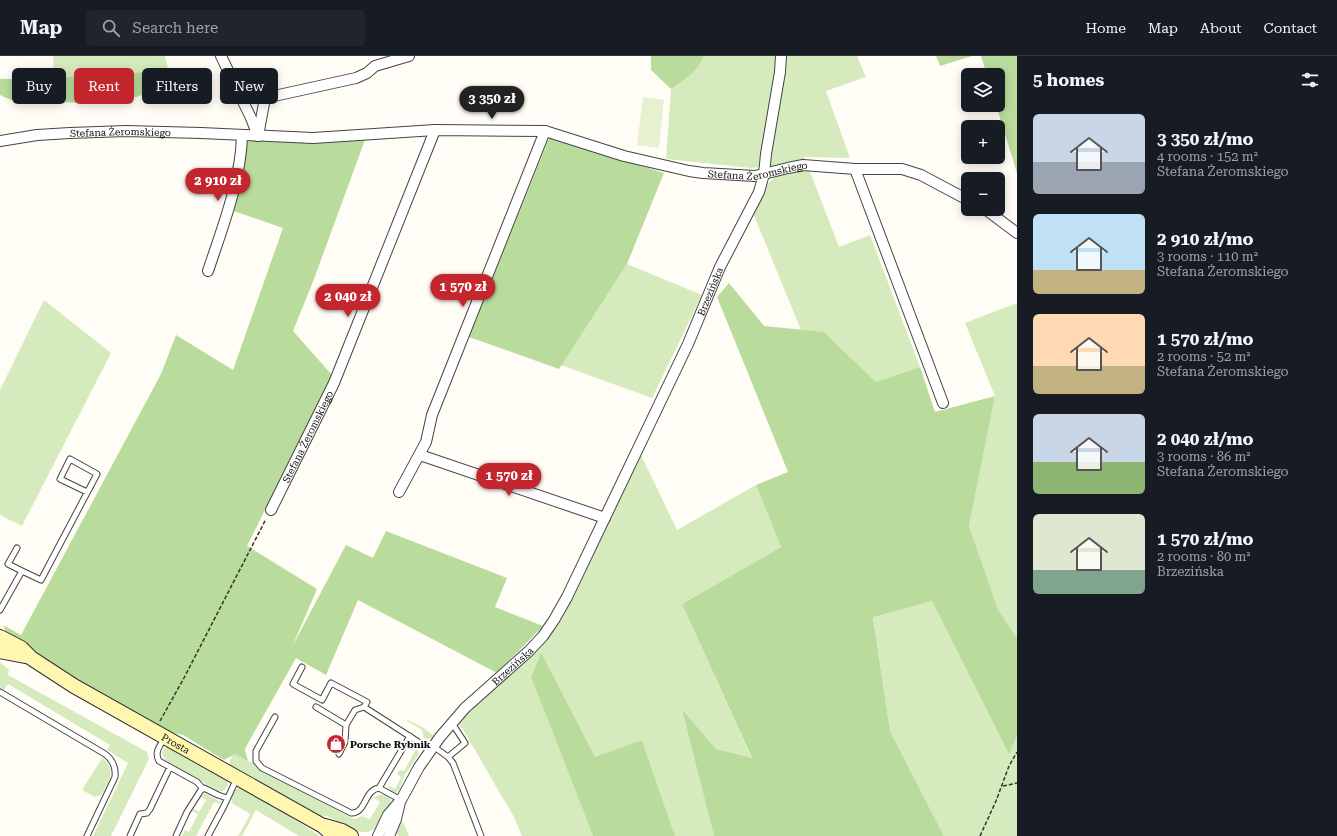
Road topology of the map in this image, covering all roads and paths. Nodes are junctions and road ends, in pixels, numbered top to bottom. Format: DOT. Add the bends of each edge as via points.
graph roads {
  1 [pos="222,56"];
  2 [pos="409,56"];
  3 [pos="781,56"];
  4 [pos="435,130"];
  5 [pos="545,131"];
  6 [pos="242,136"];
  7 [pos="258,136"];
  8 [pos="0,141"];
  9 [pos="855,169"];
  10 [pos="764,174"];
  11 [pos="961,196"];
  12 [pos="995,216"];
  13 [pos="1017,233"];
  14 [pos="208,270"];
  15 [pos="943,403"];
  16 [pos="420,455"];
  17 [pos="87,492"];
  18 [pos="399,492"];
  19 [pos="271,510"];
  20 [pos="604,518"];
  21 [pos="17,548"];
  22 [pos="22,571"];
  23 [pos="0,611"];
  24 [pos="0,637"];
  25 [pos="0,651"];
  26 [pos="31,658"];
  27 [pos="302,667"];
  28 [pos="0,692"];
  29 [pos="316,707"];
  30 [pos="364,707"];
  31 [pos="275,717"];
  32 [pos="452,723"];
  33 [pos="346,725"];
  34 [pos="160,734"];
  35 [pos="410,736"];
  36 [pos="432,748"];
  37 [pos="1017,752"];
  38 [pos="339,754"];
  39 [pos="448,756"];
  40 [pos="170,767"];
  41 [pos="238,778"];
  42 [pos="1017,783"];
  43 [pos="1003,786"];
  44 [pos="379,788"];
  45 [pos="203,789"];
  46 [pos="227,798"];
  47 [pos="400,800"];
  48 [pos="343,834"];
  49 [pos="87,836"];
  50 [pos="130,836"];
  51 [pos="176,836"];
  52 [pos="208,836"];
  53 [pos="378,836"];
  54 [pos="389,836"];
  55 [pos="481,836"];
  56 [pos="980,836"];
  1 -- 7 [label="street"];
  2 -- 7 [label="street" via="375,66 356,78 266,98"];
  3 -- 10 [label="street, Brzezińska"];
  4 -- 5 [label="street, Stefana Żeromskiego"];
  4 -- 7 [label="street, Stefana Żeromskiego" via="313,138"];
  4 -- 19 [label="street, Stefana Żeromskiego" via="334,383"];
  5 -- 10 [label="street, Stefana Żeromskiego" via="624,156 689,171 755,176"];
  5 -- 16 [label="street" via="432,415 426,442"];
  6 -- 7 [label="street, Stefana Żeromskiego"];
  6 -- 8 [label="street, Stefana Żeromskiego" via="126,131 37,135"];
  6 -- 14 [label="street" via="242,153"];
  9 -- 10 [label="street, Stefana Żeromskiego" via="803,166"];
  9 -- 11 [label="street, Stefana Żeromskiego" via="902,169 921,175"];
  9 -- 15 [label="street"];
  10 -- 20 [label="street, Brzezińska" via="758,192 720,267 688,344"];
  12 -- 13 [label="street"];
  16 -- 18 [label="street"];
  16 -- 20 [label="street"];
  17 -- 17 [label="lane" via="97,474 70,459 60,479"];
  17 -- 22 [label="lane" via="41,580"];
  19 -- 34 [label="path" via="186,676"];
  20 -- 32 [label="street, Brzezińska" via="567,597 549,628 529,651 465,708"];
  21 -- 22 [label="lane" via="8,564"];
  22 -- 23 [label="lane"];
  24 -- 26 [label="main road, Prosta" via="21,648"];
  25 -- 26 [label="main road, Prosta"];
  26 -- 34 [label="main road, Prosta" via="74,686"];
  27 -- 30 [label="lane" via="293,684 322,700 331,683 367,702"];
  28 -- 49 [label="lane" via="105,754 112,761 115,777"];
  29 -- 33 [label="lane"];
  30 -- 33 [label="lane" via="354,710"];
  30 -- 35 [label="lane"];
  31 -- 44 [label="lane" via="256,751 256,761 262,768 351,813 359,811 369,795"];
  32 -- 36 [label="street, Brzezińska"];
  32 -- 39 [label="lane" via="465,743"];
  33 -- 38 [label="lane" via="345,742"];
  34 -- 40 [label="lane" via="157,757 160,762"];
  34 -- 41 [label="main road, Prosta"];
  35 -- 36 [label="lane"];
  35 -- 44 [label="lane"];
  36 -- 39 [label="lane"];
  36 -- 47 [label="street, Brzezińska"];
  37 -- 43 [label="path"];
  39 -- 55 [label="lane"];
  40 -- 45 [label="lane" via="197,782"];
  40 -- 50 [label="lane" via="150,809 147,813 140,814"];
  41 -- 46 [label="lane"];
  41 -- 48 [label="main road, Prosta" via="323,826"];
  42 -- 43 [label="path"];
  43 -- 56 [label="path"];
  44 -- 47 [label="lane"];
  45 -- 46 [label="lane"];
  45 -- 51 [label="lane" via="187,812"];
  46 -- 52 [label="lane"];
  47 -- 53 [label="street, Brzezińska" via="388,815"];
  47 -- 54 [label="street, Brzezińska"];
}
